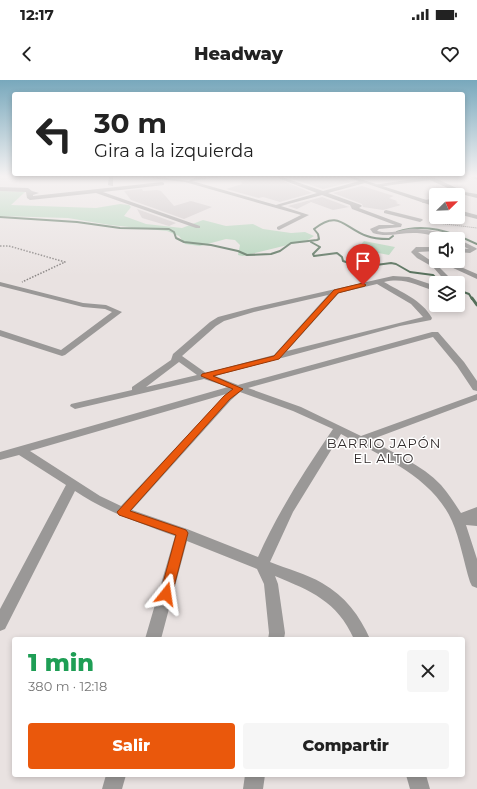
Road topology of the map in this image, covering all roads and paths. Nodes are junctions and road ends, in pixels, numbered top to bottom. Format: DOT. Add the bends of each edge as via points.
graph roads {
  1 [pos="150,210"];
  2 [pos="291,210"];
  3 [pos="361,210"];
  4 [pos="376,210"];
  5 [pos="465,214"];
  6 [pos="477,217"];
  7 [pos="420,220"];
  8 [pos="198,227"];
  9 [pos="279,228"];
  10 [pos="477,228"];
  11 [pos="429,234"];
  12 [pos="465,244"];
  13 [pos="0,246"];
  14 [pos="429,249"];
  15 [pos="414,250"];
  16 [pos="465,251"];
  17 [pos="429,256"];
  18 [pos="457,268"];
  19 [pos="444,276"];
  20 [pos="477,277"];
  21 [pos="377,281"];
  22 [pos="0,284"];
  23 [pos="429,286"];
  24 [pos="11,287"];
  25 [pos="336,291"];
  26 [pos="0,333"];
  27 [pos="176,356"];
  28 [pos="276,358"];
  29 [pos="205,376"];
  30 [pos="477,388"];
  31 [pos="238,389"];
  32 [pos="131,392"];
  33 [pos="477,397"];
  34 [pos="75,406"];
  35 [pos="339,428"];
  36 [pos="360,440"];
  37 [pos="20,450"];
  38 [pos="0,456"];
  39 [pos="73,484"];
  40 [pos="123,512"];
  41 [pos="477,512"];
  42 [pos="458,520"];
  43 [pos="477,521"];
  44 [pos="182,533"];
  45 [pos="262,564"];
  46 [pos="477,582"];
  47 [pos="0,624"];
  48 [pos="154,637"];
  49 [pos="276,637"];
  50 [pos="361,637"];
  51 [pos="115,777"];
  52 [pos="255,777"];
  53 [pos="417,777"];
  54 [pos="112,789"];
  55 [pos="252,789"];
  56 [pos="420,789"];
  1 -- 8 [label="street"];
  2 -- 9 [label="street" via="306,215"];
  3 -- 11 [label="street" via="399,224 373,229 378,234 417,231"];
  4 -- 7 [label="street"];
  5 -- 6 [label="street"];
  7 -- 10 [label="path"];
  12 -- 16 [label="street" via="474,249"];
  13 -- 24 [label="path" via="9,246 65,262"];
  14 -- 15 [label="street"];
  15 -- 17 [label="street"];
  15 -- 19 [label="street" via="416,255 435,266"];
  18 -- 20 [label="street"];
  21 -- 23 [label="street" via="409,279"];
  21 -- 25 [label="street"];
  21 -- 28 [label="street" via="418,306 428,318"];
  22 -- 24 [label="street"];
  24 -- 26 [label="street" via="82,305 106,307 118,312 62,353"];
  25 -- 27 [label="street" via="221,319"];
  25 -- 28 [label="street"];
  27 -- 29 [label="street"];
  27 -- 32 [label="street" via="170,366"];
  28 -- 29 [label="street"];
  29 -- 31 [label="street"];
  29 -- 32 [label="street"];
  30 -- 31 [label="street" via="461,364 435,334"];
  31 -- 35 [label="street" via="297,409"];
  31 -- 37 [label="street"];
  31 -- 40 [label="street"];
  32 -- 34 [label="street"];
  33 -- 36 [label="street"];
  35 -- 36 [label="street"];
  35 -- 45 [label="street" via="307,476"];
  36 -- 42 [label="street" via="423,477 436,488"];
  37 -- 38 [label="street"];
  37 -- 39 [label="street"];
  39 -- 40 [label="street"];
  39 -- 47 [label="street"];
  40 -- 44 [label="street"];
  41 -- 42 [label="street"];
  42 -- 43 [label="street"];
  42 -- 46 [label="street"];
  44 -- 45 [label="street"];
  44 -- 48 [label="street"];
  45 -- 49 [label="street" via="271,584"];
  45 -- 50 [label="street" via="317,587 329,595 352,620"];
  51 -- 54 [label="street"];
  52 -- 55 [label="street"];
  53 -- 56 [label="street"];
}
